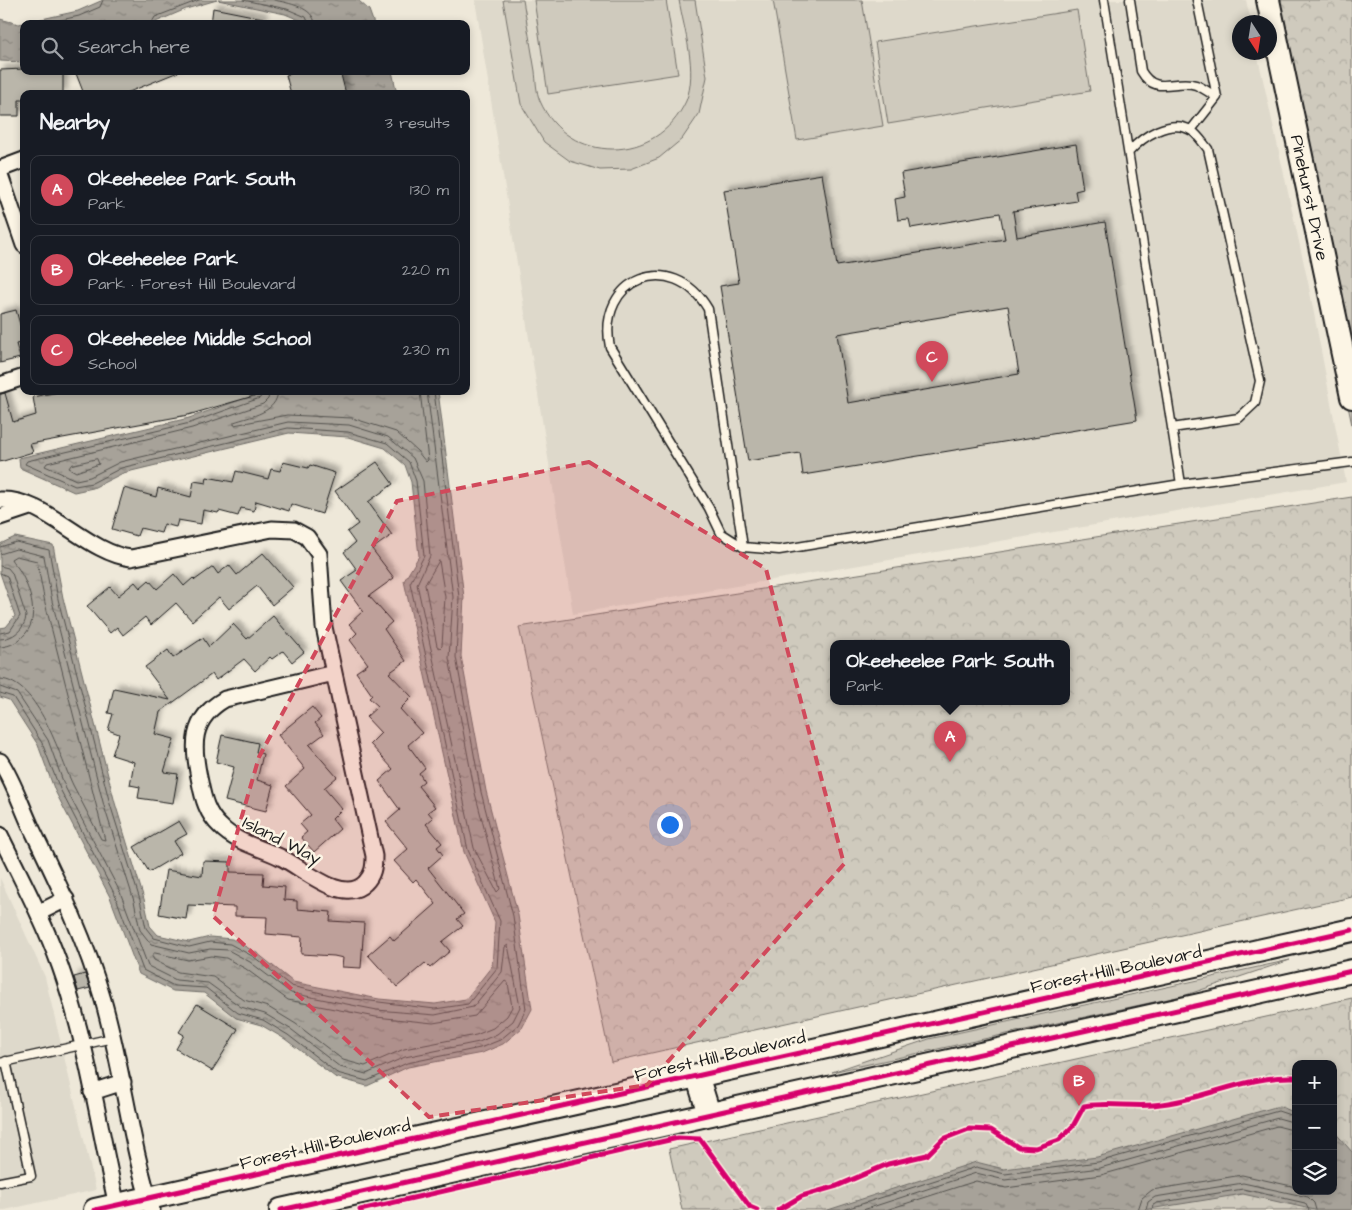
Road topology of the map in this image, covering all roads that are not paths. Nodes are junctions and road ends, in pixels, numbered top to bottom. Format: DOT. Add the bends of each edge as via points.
graph roads {
  1 [pos="1104,0"];
  2 [pos="1130,0"];
  3 [pos="1197,0"];
  4 [pos="1268,0"];
  5 [pos="1217,97"];
  6 [pos="1191,130"];
  7 [pos="1128,152"];
  8 [pos="20,162"];
  9 [pos="0,169"];
  10 [pos="0,175"];
  11 [pos="20,233"];
  12 [pos="20,378"];
  13 [pos="0,386"];
  14 [pos="1352,397"];
  15 [pos="1172,428"];
  16 [pos="1352,462"];
  17 [pos="1181,484"];
  18 [pos="0,500"];
  19 [pos="30,507"];
  20 [pos="0,517"];
  21 [pos="743,547"];
  22 [pos="334,673"];
  23 [pos="0,761"];
  24 [pos="0,835"];
  25 [pos="66,899"];
  26 [pos="38,913"];
  27 [pos="1352,930"];
  28 [pos="1352,971"];
  29 [pos="113,1038"];
  30 [pos="82,1045"];
  31 [pos="3,1062"];
  32 [pos="698,1075"];
  33 [pos="122,1082"];
  34 [pos="92,1092"];
  35 [pos="709,1114"];
  36 [pos="0,1182"];
  37 [pos="150,1204"];
  38 [pos="118,1207"];
  39 [pos="95,1210"];
  40 [pos="281,1210"];
  1 -- 7 [label="lane"];
  2 -- 5 [label="lane" via="1141,71 1145,77 1156,85 1194,85"];
  3 -- 5 [label="lane"];
  4 -- 14 [label="main road, Pinehurst Drive"];
  5 -- 6 [label="lane"];
  6 -- 7 [label="lane" via="1173,127 1156,130 1140,139"];
  6 -- 15 [label="lane" via="1208,149 1259,387 1255,403 1239,418"];
  7 -- 15 [label="lane"];
  8 -- 9 [label="street"];
  10 -- 11 [label="street"];
  12 -- 13 [label="street"];
  15 -- 17 [label="lane"];
  16 -- 17 [label="lane"];
  17 -- 21 [label="lane" via="779,550"];
  18 -- 19 [label="street, Island Way" via="11,499"];
  19 -- 20 [label="street"];
  19 -- 22 [label="street, Island Way" via="111,554 131,558 272,529 294,530 307,537 319,554 324,627"];
  21 -- 21 [label="lane" via="708,309 688,284 665,277 640,280 615,300 608,315 610,347 709,508 721,533"];
  22 -- 22 [label="street, Island Way" via="374,856 370,878 362,886 341,891 228,834 218,825 206,805 194,749 194,738 202,719 225,699"];
  23 -- 25 [label="street" via="10,775"];
  24 -- 26 [label="street"];
  25 -- 26 [label="street"];
  25 -- 29 [label="street" via="90,957"];
  26 -- 30 [label="street" via="61,967"];
  27 -- 32 [label="main road, Forest Hill Boulevard"];
  28 -- 35 [label="main road"];
  29 -- 30 [label="lane"];
  29 -- 33 [label="street"];
  30 -- 31 [label="lane"];
  30 -- 34 [label="street"];
  31 -- 36 [label="lane" via="31,1176"];
  32 -- 35 [label="main road"];
  32 -- 37 [label="main road, Forest Hill Boulevard"];
  33 -- 34 [label="street"];
  33 -- 37 [label="street"];
  34 -- 38 [label="street"];
  35 -- 40 [label="main road"];
  37 -- 38 [label="main road, Forest Hill Boulevard"];
  38 -- 39 [label="main road, Forest Hill Boulevard"];
}
